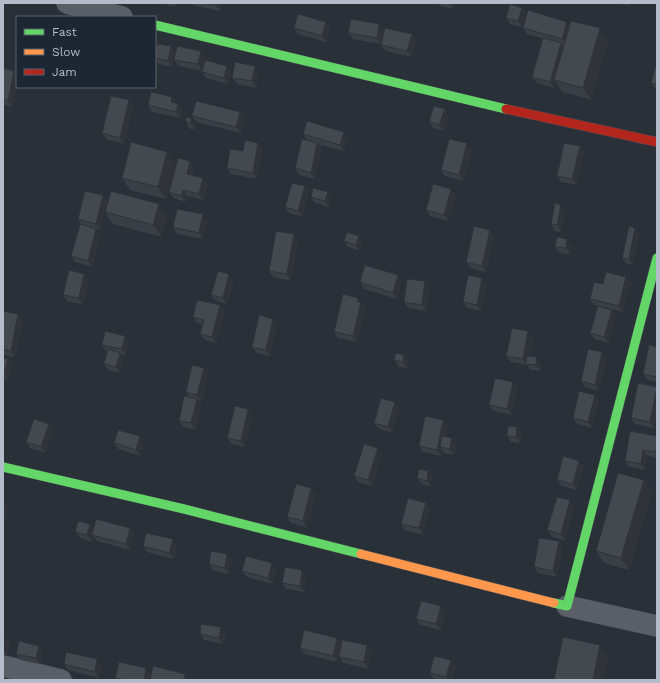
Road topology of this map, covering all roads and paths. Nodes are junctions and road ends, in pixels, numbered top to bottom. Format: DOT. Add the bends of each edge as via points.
graph roads {
  1 [pos="67,3"];
  2 [pos="118,16"];
  3 [pos="156,25"];
  4 [pos="657,142"];
  5 [pos="657,258"];
  6 [pos="3,467"];
  7 [pos="567,606"];
  8 [pos="657,626"];
  9 [pos="3,666"];
  10 [pos="62,680"];
  1 -- 2 [label="street"];
  3 -- 4 [label="street" via="493,106"];
  5 -- 7 [label="street"];
  6 -- 7 [label="street" via="184,509"];
  7 -- 8 [label="street"];
  9 -- 10 [label="street"];
}
